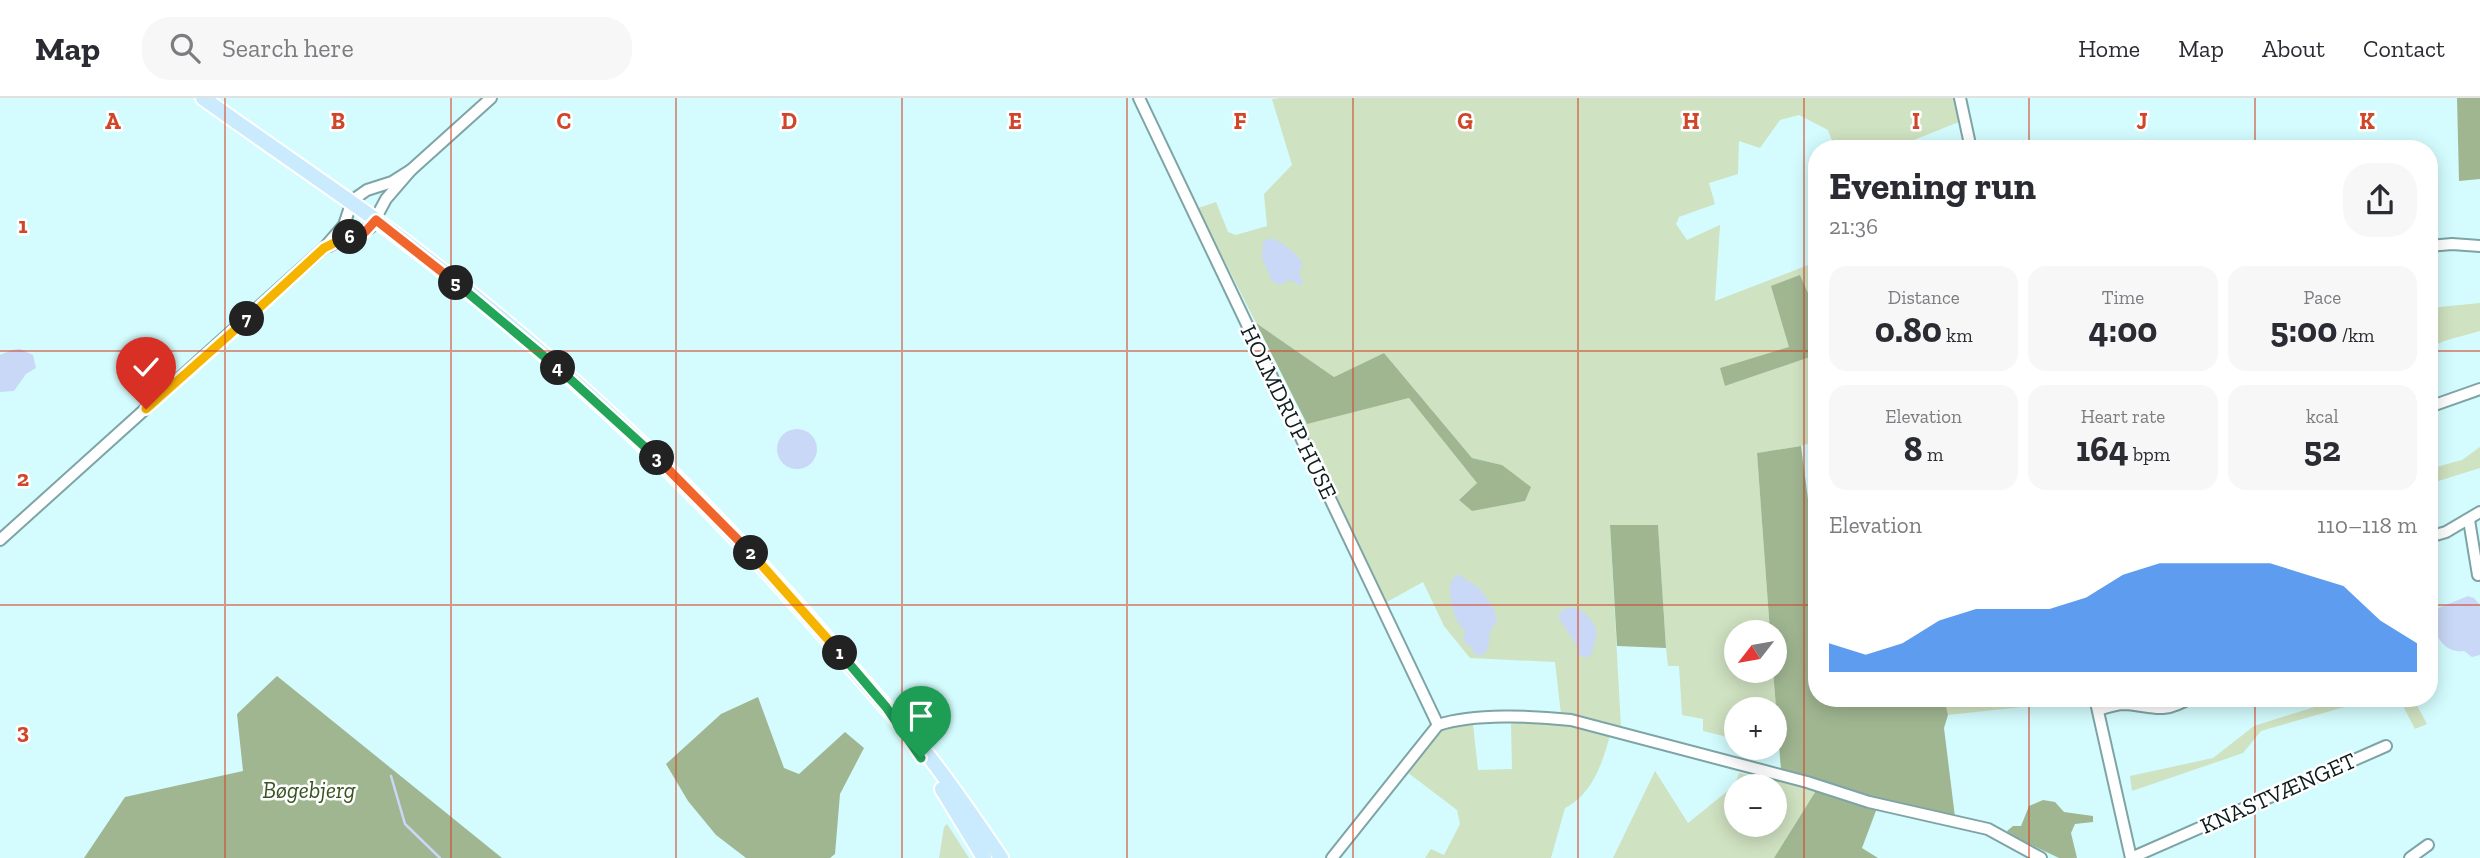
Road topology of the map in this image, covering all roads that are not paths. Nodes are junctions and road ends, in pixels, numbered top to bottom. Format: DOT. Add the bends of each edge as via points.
graph roads {
  1 [pos="203,98"];
  2 [pos="491,98"];
  3 [pos="1139,98"];
  4 [pos="1960,98"];
  5 [pos="1969,140"];
  6 [pos="411,170"];
  7 [pos="352,204"];
  8 [pos="376,220"];
  9 [pos="2438,245"];
  10 [pos="2480,246"];
  11 [pos="324,248"];
  12 [pos="2480,389"];
  13 [pos="2438,404"];
  14 [pos="2480,512"];
  15 [pos="2469,520"];
  16 [pos="2438,533"];
  17 [pos="0,540"];
  18 [pos="2479,575"];
  19 [pos="886,707"];
  20 [pos="2098,707"];
  21 [pos="2142,707"];
  22 [pos="2170,707"];
  23 [pos="1438,726"];
  24 [pos="2386,746"];
  25 [pos="2428,845"];
  26 [pos="984,858"];
  27 [pos="1001,858"];
  28 [pos="1332,858"];
  29 [pos="2041,858"];
  30 [pos="2131,858"];
  31 [pos="2410,858"];
  1 -- 7 [label="main road"];
  2 -- 6 [label="street"];
  3 -- 23 [label="street, HOLMDRUP HUSE"];
  4 -- 5 [label="street"];
  6 -- 7 [label="street" via="367,190"];
  6 -- 8 [label="street" via="386,199"];
  7 -- 8 [label="main road"];
  7 -- 11 [label="street" via="344,225"];
  8 -- 11 [label="street" via="358,235"];
  8 -- 19 [label="main road" via="564,373 654,455 746,549"];
  9 -- 10 [label="street"];
  11 -- 17 [label="street"];
  12 -- 13 [label="street"];
  14 -- 15 [label="street"];
  15 -- 16 [label="street"];
  15 -- 18 [label="street"];
  19 -- 26 [label="main road"];
  19 -- 27 [label="main road"];
  20 -- 30 [label="street"];
  21 -- 22 [label="street"];
  23 -- 28 [label="street"];
  23 -- 29 [label="street" via="1452,721 1537,716 1571,720 1988,830"];
  24 -- 30 [label="street, KNASTVÆNGET"];
  25 -- 31 [label="street"];
}
